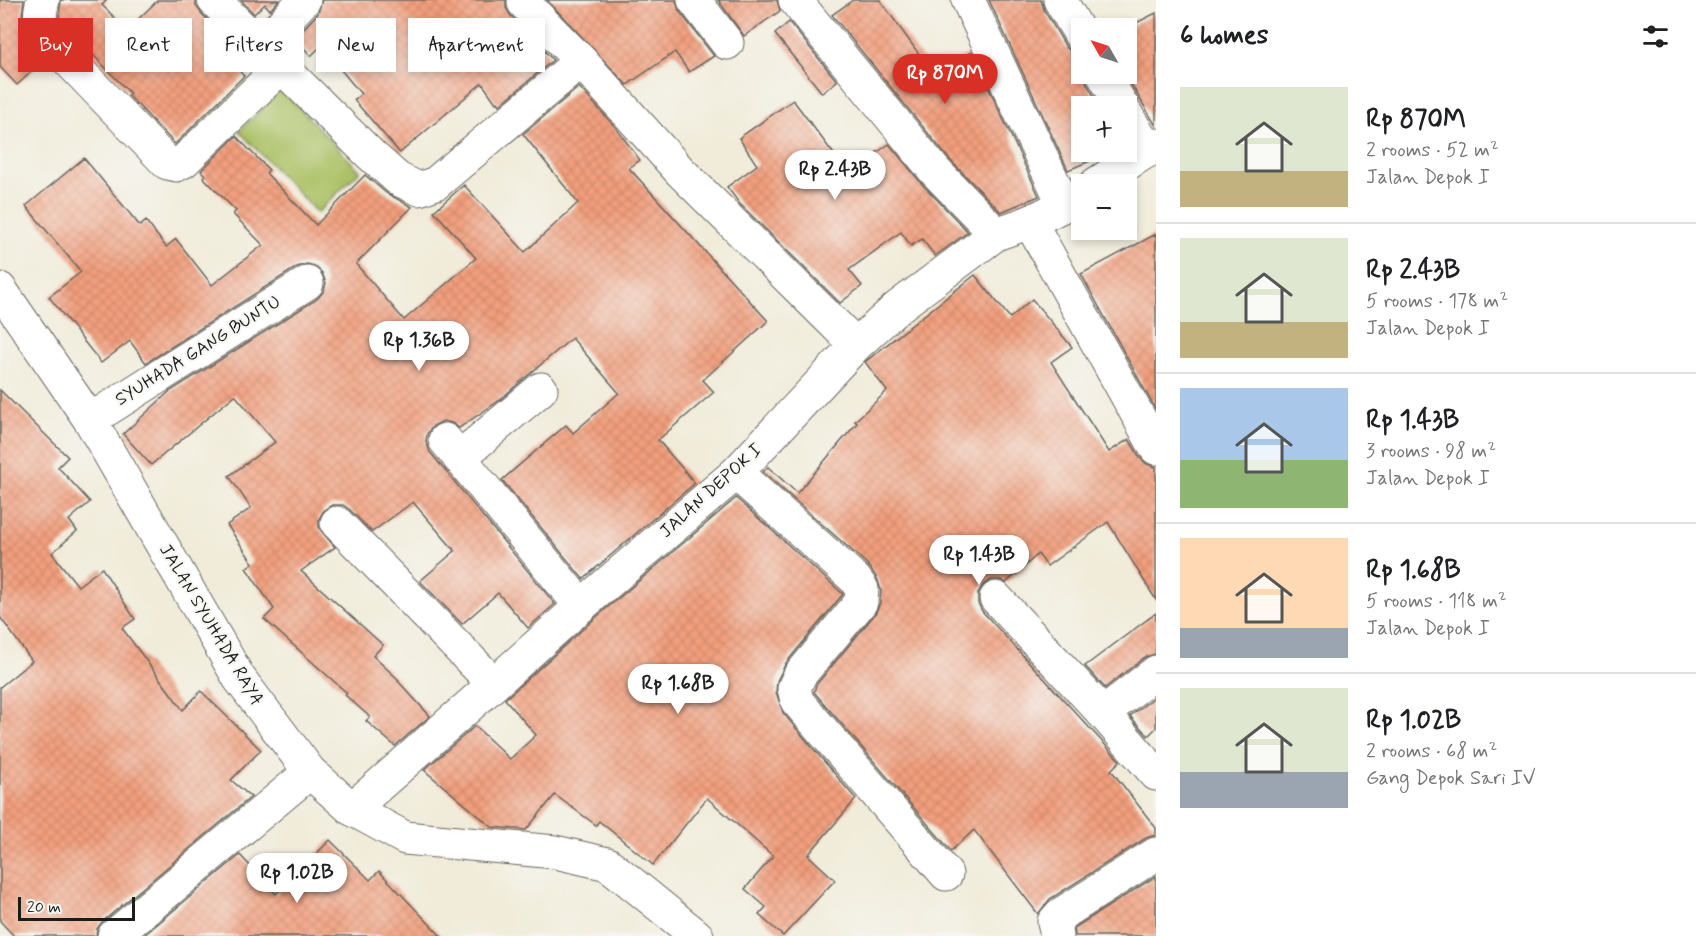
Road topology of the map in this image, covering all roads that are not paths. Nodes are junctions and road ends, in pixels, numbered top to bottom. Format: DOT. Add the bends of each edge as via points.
graph roads {
  1 [pos="42,0"];
  2 [pos="214,0"];
  3 [pos="304,0"];
  4 [pos="694,0"];
  5 [pos="968,0"];
  6 [pos="1060,0"];
  7 [pos="797,1"];
  8 [pos="524,3"];
  9 [pos="232,18"];
  10 [pos="294,18"];
  11 [pos="1071,18"];
  12 [pos="727,43"];
  13 [pos="581,61"];
  14 [pos="259,72"];
  15 [pos="286,72"];
  16 [pos="1137,128"];
  17 [pos="1152,148"];
  18 [pos="1112,174"];
  19 [pos="1071,196"];
  20 [pos="1071,201"];
  21 [pos="1030,222"];
  22 [pos="996,234"];
  23 [pos="307,283"];
  24 [pos="0,289"];
  25 [pos="856,345"];
  26 [pos="541,388"];
  27 [pos="90,420"];
  28 [pos="1156,448"];
  29 [pos="736,473"];
  30 [pos="337,523"];
  31 [pos="996,597"];
  32 [pos="581,606"];
  33 [pos="1156,672"];
  34 [pos="494,684"];
  35 [pos="1103,712"];
  36 [pos="310,772"];
  37 [pos="1156,774"];
  38 [pos="352,809"];
  39 [pos="1156,854"];
  40 [pos="946,874"];
  41 [pos="114,936"];
  42 [pos="697,936"];
  43 [pos="1057,936"];
  1 -- 14 [label="street" via="39,24 49,40 167,163 184,162"];
  2 -- 9 [label="street"];
  3 -- 10 [label="street"];
  4 -- 12 [label="street"];
  5 -- 19 [label="street"];
  6 -- 11 [label="street"];
  7 -- 22 [label="street" via="935,171"];
  8 -- 13 [label="street"];
  13 -- 15 [label="street" via="436,183 419,189 398,180"];
  13 -- 25 [label="street" via="680,171"];
  16 -- 17 [label="street"];
  17 -- 18 [label="street"];
  20 -- 21 [label="street, JALAN DEPOK I"];
  21 -- 22 [label="street, JALAN DEPOK I"];
  21 -- 28 [label="street"];
  22 -- 25 [label="street, JALAN DEPOK I" via="898,307"];
  23 -- 27 [label="street, SYUHADA GANG BUNTU"];
  24 -- 27 [label="street, JALAN SYUHADA RAYA"];
  25 -- 29 [label="street, JALAN DEPOK I"];
  26 -- 32 [label="street" via="452,449"];
  27 -- 36 [label="street, JALAN SYUHADA RAYA" via="239,678"];
  29 -- 32 [label="street, JALAN DEPOK I"];
  29 -- 40 [label="street" via="862,589 861,602 800,675 794,688 797,701"];
  30 -- 34 [label="street"];
  31 -- 35 [label="street"];
  32 -- 34 [label="street, JALAN DEPOK I"];
  33 -- 35 [label="street"];
  34 -- 38 [label="street, JALAN DEPOK I"];
  35 -- 37 [label="street"];
  36 -- 38 [label="street, JALAN SYUHADA RAYA"];
  36 -- 41 [label="street"];
  38 -- 42 [label="street, JALAN SYUHADA RAYA" via="405,838 555,852 608,864"];
  39 -- 43 [label="street" via="1060,915 1054,922"];
}
